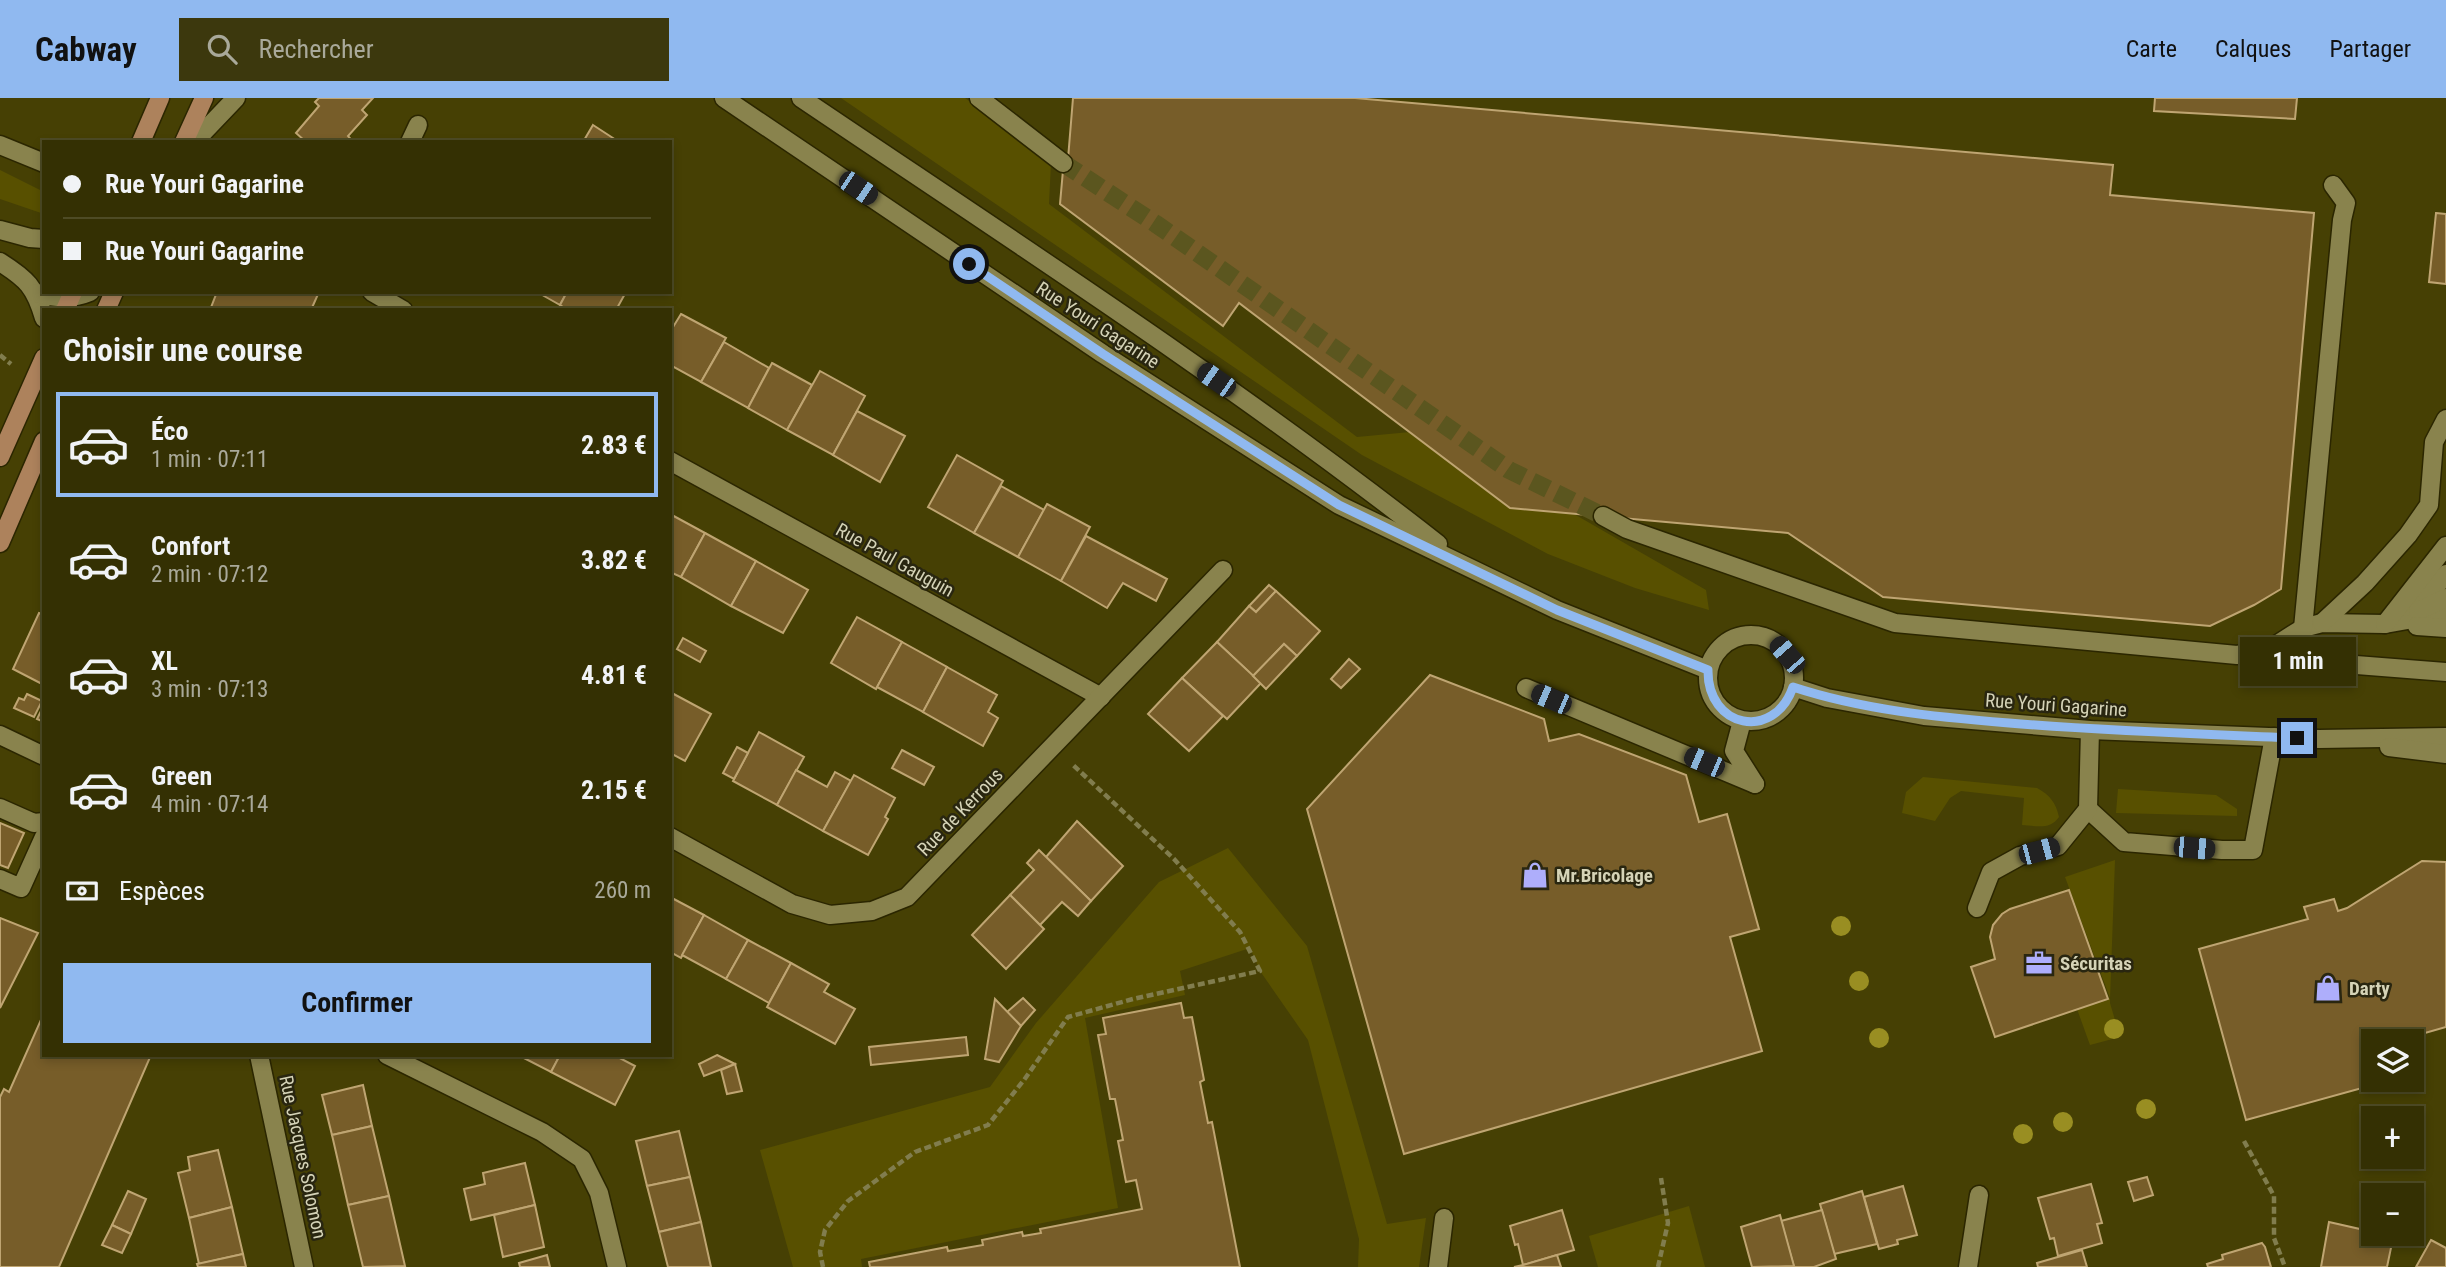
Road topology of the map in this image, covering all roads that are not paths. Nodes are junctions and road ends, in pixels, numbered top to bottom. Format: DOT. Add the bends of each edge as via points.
graph roads {
  1 [pos="160,98"];
  2 [pos="204,98"];
  3 [pos="236,98"];
  4 [pos="724,98"];
  5 [pos="801,98"];
  6 [pos="979,98"];
  7 [pos="418,125"];
  8 [pos="142,140"];
  9 [pos="185,140"];
  10 [pos="196,140"];
  11 [pos="411,140"];
  12 [pos="0,145"];
  13 [pos="42,162"];
  14 [pos="1063,163"];
  15 [pos="2333,184"];
  16 [pos="0,230"];
  17 [pos="39,241"];
  18 [pos="0,262"];
  19 [pos="36,293"];
  20 [pos="375,294"];
  21 [pos="76,299"];
  22 [pos="400,308"];
  23 [pos="42,312"];
  24 [pos="42,362"];
  25 [pos="2446,419"];
  26 [pos="2446,427"];
  27 [pos="42,446"];
  28 [pos="2441,451"];
  29 [pos="0,457"];
  30 [pos="672,462"];
  31 [pos="2439,485"];
  32 [pos="1603,516"];
  33 [pos="0,543"];
  34 [pos="2446,547"];
  35 [pos="2446,560"];
  36 [pos="1462,564"];
  37 [pos="1223,570"];
  38 [pos="2446,574"];
  39 [pos="2446,586"];
  40 [pos="2446,598"];
  41 [pos="2446,613"];
  42 [pos="2322,623"];
  43 [pos="2385,624"];
  44 [pos="2303,628"];
  45 [pos="2446,628"];
  46 [pos="2237,655"];
  47 [pos="1708,670"];
  48 [pos="2446,672"];
  49 [pos="1793,687"];
  50 [pos="1526,688"];
  51 [pos="1101,697"];
  52 [pos="1742,721"];
  53 [pos="2090,730"];
  54 [pos="0,735"];
  55 [pos="2274,737"];
  56 [pos="2446,737"];
  57 [pos="2319,739"];
  58 [pos="2446,754"];
  59 [pos="42,755"];
  60 [pos="0,807"];
  61 [pos="2088,809"];
  62 [pos="42,822"];
  63 [pos="672,838"];
  64 [pos="42,841"];
  65 [pos="0,879"];
  66 [pos="1976,908"];
  67 [pos="260,1057"];
  68 [pos="391,1057"];
  69 [pos="1979,1195"];
  70 [pos="1444,1218"];
  71 [pos="304,1267"];
  72 [pos="617,1267"];
  73 [pos="1438,1267"];
  74 [pos="1968,1267"];
  1 -- 8 [label="main road"];
  2 -- 9 [label="main road"];
  3 -- 10 [label="street"];
  4 -- 36 [label="street, Rue Youri Gagarine" via="1103,354 1328,498"];
  5 -- 36 [label="street, Rue Youri Gagarine" via="1126,317 1349,475"];
  6 -- 14 [label="street"];
  7 -- 11 [label="street"];
  12 -- 13 [label="street"];
  15 -- 44 [label="street" via="2346,202"];
  16 -- 17 [label="street"];
  18 -- 19 [label="street"];
  19 -- 21 [label="street"];
  19 -- 23 [label="street"];
  20 -- 22 [label="street"];
  24 -- 29 [label="main road"];
  25 -- 28 [label="street"];
  26 -- 28 [label="street"];
  27 -- 33 [label="main road"];
  28 -- 31 [label="street"];
  30 -- 51 [label="street, Rue Paul Gauguin"];
  31 -- 42 [label="street" via="2408,535"];
  32 -- 46 [label="street" via="1627,529 1895,623"];
  34 -- 43 [label="street"];
  35 -- 43 [label="street"];
  36 -- 47 [label="street, Rue Youri Gagarine" via="1557,610"];
  37 -- 51 [label="street, Rue de Kerrous"];
  38 -- 43 [label="street"];
  39 -- 43 [label="street"];
  40 -- 43 [label="street"];
  41 -- 43 [label="street"];
  42 -- 43 [label="street"];
  42 -- 44 [label="street"];
  43 -- 45 [label="street"];
  44 -- 46 [label="street" via="2273,647"];
  46 -- 48 [label="street"];
  47 -- 49 [label="street" via="1716,652 1731,640 1764,637 1787,655"];
  47 -- 52 [label="street" via="1711,696 1729,716"];
  49 -- 52 [label="street" via="1776,714"];
  49 -- 53 [label="street, Rue Youri Gagarine" via="1924,716"];
  50 -- 52 [label="street" via="1755,784 1734,751"];
  51 -- 63 [label="street, Rue de Kerrous" via="907,897 872,911 830,915 792,904"];
  53 -- 55 [label="street, Rue Youri Gagarine"];
  53 -- 61 [label="street"];
  54 -- 59 [label="street"];
  55 -- 57 [label="street, Rue Youri Gagarine"];
  55 -- 61 [label="street" via="2253,850 2124,842"];
  56 -- 57 [label="street, Rue Youri Gagarine"];
  57 -- 58 [label="street, Rue Youri Gagarine"];
  60 -- 62 [label="street"];
  61 -- 66 [label="street" via="2058,846 2020,856 1991,872"];
  64 -- 65 [label="street" via="21,888"];
  67 -- 71 [label="street, Rue Jacques Solomon"];
  68 -- 72 [label="street" via="542,1132 582,1158 599,1193"];
  69 -- 74 [label="street"];
  70 -- 73 [label="street"];
}
